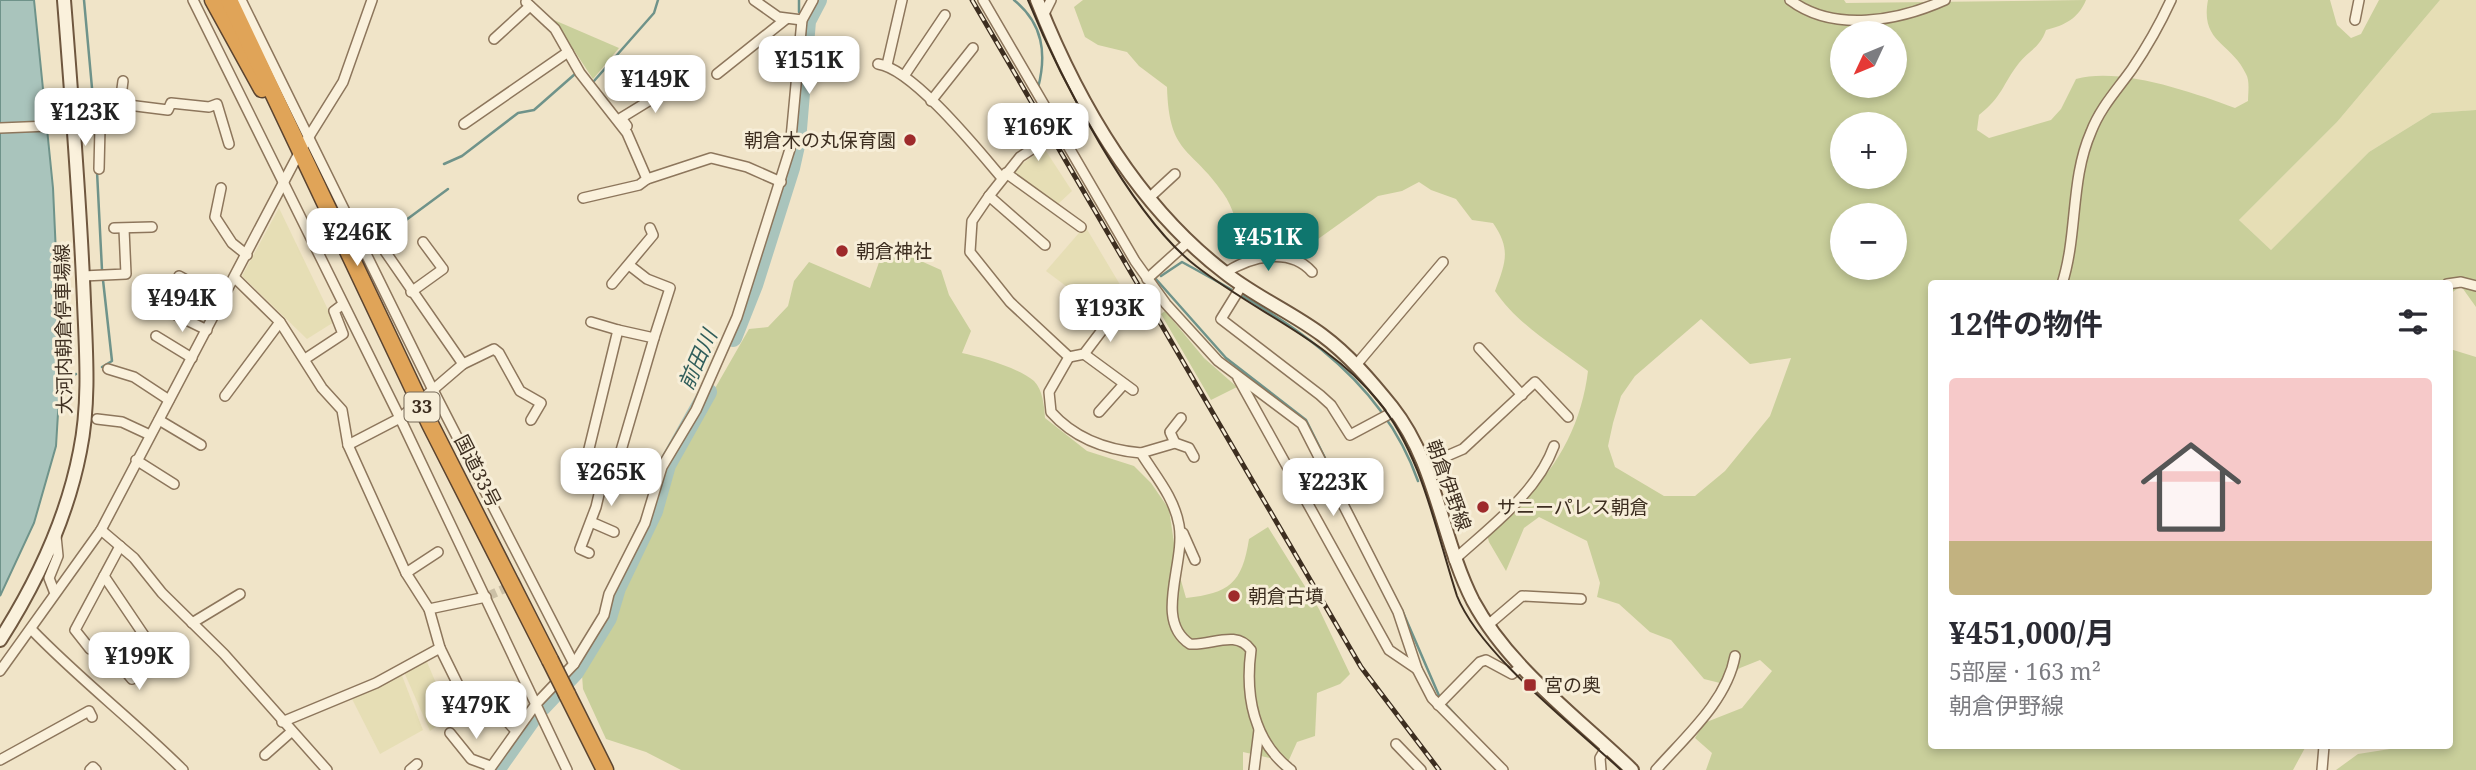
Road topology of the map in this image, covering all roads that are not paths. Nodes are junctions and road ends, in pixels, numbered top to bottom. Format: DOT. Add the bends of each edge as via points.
graph roads {
  1 [pos="64,0"];
  2 [pos="193,0"];
  3 [pos="213,0"];
  4 [pos="229,0"];
  5 [pos="241,0"];
  6 [pos="372,0"];
  7 [pos="754,0"];
  8 [pos="813,0"];
  9 [pos="902,0"];
  10 [pos="983,0"];
  11 [pos="1037,0"];
  12 [pos="1051,0"];
  13 [pos="1790,0"];
  14 [pos="1945,0"];
  15 [pos="2171,0"];
  16 [pos="2359,0"];
  17 [pos="526,2"];
  18 [pos="945,15"];
  19 [pos="1044,16"];
  20 [pos="786,19"];
  21 [pos="802,20"];
  22 [pos="2355,20"];
  23 [pos="494,40"];
  24 [pos="973,48"];
  25 [pos="568,52"];
  26 [pos="633,65"];
  27 [pos="717,74"];
  28 [pos="904,76"];
  29 [pos="123,81"];
  30 [pos="931,101"];
  31 [pos="1086,102"];
  32 [pos="120,104"];
  33 [pos="464,124"];
  34 [pos="71,127"];
  35 [pos="100,127"];
  36 [pos="0,128"];
  37 [pos="1058,133"];
  38 [pos="310,134"];
  39 [pos="229,144"];
  40 [pos="300,151"];
  41 [pos="99,169"];
  42 [pos="1175,174"];
  43 [pos="1004,176"];
  44 [pos="650,178"];
  45 [pos="781,182"];
  46 [pos="283,183"];
  47 [pos="221,188"];
  48 [pos="989,196"];
  49 [pos="583,198"];
  50 [pos="1149,198"];
  51 [pos="152,227"];
  52 [pos="1081,227"];
  53 [pos="650,229"];
  54 [pos="423,242"];
  55 [pos="1188,242"];
  56 [pos="380,244"];
  57 [pos="1045,245"];
  58 [pos="247,255"];
  59 [pos="1443,262"];
  60 [pos="629,265"];
  61 [pos="1312,272"];
  62 [pos="1225,273"];
  63 [pos="83,276"];
  64 [pos="178,276"];
  65 [pos="235,278"];
  66 [pos="1147,279"];
  67 [pos="2064,280"];
  68 [pos="2453,283"];
  69 [pos="612,284"];
  70 [pos="1242,285"];
  71 [pos="2476,286"];
  72 [pos="411,292"];
  73 [pos="1128,296"];
  74 [pos="223,300"];
  75 [pos="342,305"];
  76 [pos="164,309"];
  77 [pos="280,322"];
  78 [pos="591,322"];
  79 [pos="207,330"];
  80 [pos="618,330"];
  81 [pos="156,336"];
  82 [pos="654,338"];
  83 [pos="1479,348"];
  84 [pos="1084,354"];
  85 [pos="1069,357"];
  86 [pos="192,358"];
  87 [pos="305,359"];
  88 [pos="463,365"];
  89 [pos="1356,365"];
  90 [pos="108,369"];
  91 [pos="1238,378"];
  92 [pos="1124,384"];
  93 [pos="433,390"];
  94 [pos="1133,390"];
  95 [pos="1522,395"];
  96 [pos="225,397"];
  97 [pos="169,400"];
  98 [pos="419,401"];
  99 [pos="1395,411"];
  100 [pos="1098,412"];
  101 [pos="1568,417"];
  102 [pos="400,418"];
  103 [pos="1181,418"];
  104 [pos="97,419"];
  105 [pos="159,419"];
  106 [pos="531,420"];
  107 [pos="150,435"];
  108 [pos="1175,443"];
  109 [pos="201,445"];
  110 [pos="348,445"];
  111 [pos="1554,446"];
  112 [pos="1141,453"];
  113 [pos="1194,457"];
  114 [pos="136,460"];
  115 [pos="1426,465"];
  116 [pos="610,470"];
  117 [pos="174,484"];
  118 [pos="655,486"];
  119 [pos="591,522"];
  120 [pos="1180,528"];
  121 [pos="100,530"];
  122 [pos="55,532"];
  123 [pos="614,532"];
  124 [pos="120,546"];
  125 [pos="438,552"];
  126 [pos="589,553"];
  127 [pos="1195,560"];
  128 [pos="1454,560"];
  129 [pos="406,573"];
  130 [pos="104,576"];
  131 [pos="54,591"];
  132 [pos="240,594"];
  133 [pos="486,597"];
  134 [pos="1581,600"];
  135 [pos="429,609"];
  136 [pos="192,623"];
  137 [pos="1488,625"];
  138 [pos="31,629"];
  139 [pos="0,640"];
  140 [pos="90,649"];
  141 [pos="440,649"];
  142 [pos="1735,656"];
  143 [pos="574,664"];
  144 [pos="121,666"];
  145 [pos="1522,666"];
  146 [pos="1417,669"];
  147 [pos="0,671"];
  148 [pos="480,692"];
  149 [pos="467,703"];
  150 [pos="536,704"];
  151 [pos="1438,705"];
  152 [pos="92,717"];
  153 [pos="282,722"];
  154 [pos="1259,730"];
  155 [pos="516,731"];
  156 [pos="291,732"];
  157 [pos="450,733"];
  158 [pos="1396,744"];
  159 [pos="1607,746"];
  160 [pos="2324,749"];
  161 [pos="265,755"];
  162 [pos="0,760"];
  163 [pos="490,768"];
  164 [pos="90,770"];
  165 [pos="96,770"];
  166 [pos="183,770"];
  167 [pos="327,770"];
  168 [pos="567,770"];
  169 [pos="605,770"];
  170 [pos="1254,770"];
  171 [pos="1291,770"];
  172 [pos="1421,770"];
  173 [pos="1503,770"];
  174 [pos="1601,770"];
  175 [pos="1632,770"];
  176 [pos="1656,770"];
  177 [pos="2322,770"];
  1 -- 34 [label="main road, 大河内朝倉停車場線"];
  2 -- 46 [label="street"];
  3 -- 40 [label="highway, 国道33号 / 33"];
  4 -- 40 [label="highway, 国道33号 / 33"];
  5 -- 38 [label="street"];
  6 -- 38 [label="street" via="343,82"];
  7 -- 20 [label="street"];
  8 -- 21 [label="street"];
  9 -- 28 [label="street" via="883,64"];
  10 -- 37 [label="street"];
  11 -- 19 [label="main road, 朝倉伊野線"];
  12 -- 19 [label="street"];
  13 -- 14 [label="street" via="1816,16 1871,20 1923,10"];
  15 -- 67 [label="street" via="2156,32 2103,107 2090,134 2074,199"];
  16 -- 22 [label="street"];
  17 -- 23 [label="street"];
  17 -- 25 [label="street" via="555,29"];
  18 -- 28 [label="street"];
  19 -- 31 [label="main road, 朝倉伊野線"];
  20 -- 21 [label="street"];
  20 -- 27 [label="street"];
  21 -- 45 [label="street" via="793,134"];
  24 -- 30 [label="street"];
  25 -- 33 [label="street"];
  25 -- 44 [label="street" via="627,133"];
  26 -- 44 [label="street" via="652,99 621,118 632,132"];
  28 -- 30 [label="street"];
  29 -- 32 [label="street"];
  30 -- 43 [label="street"];
  31 -- 37 [label="street"];
  31 -- 50 [label="main road, 朝倉伊野線"];
  32 -- 35 [label="street" via="117,120"];
  32 -- 39 [label="street" via="168,110 171,103 217,104"];
  34 -- 35 [label="street"];
  34 -- 36 [label="street"];
  34 -- 63 [label="main road, 大河内朝倉停車場線"];
  35 -- 41 [label="street"];
  37 -- 43 [label="street" via="1020,157"];
  37 -- 66 [label="street"];
  38 -- 40 [label="street"];
  38 -- 93 [label="street"];
  40 -- 46 [label="street"];
  40 -- 98 [label="highway, 国道33号 / 33"];
  42 -- 50 [label="street"];
  43 -- 48 [label="street"];
  43 -- 52 [label="street"];
  44 -- 45 [label="street" via="711,158"];
  44 -- 49 [label="street" via="639,185"];
  45 -- 118 [label="street" via="737,317"];
  46 -- 58 [label="street"];
  46 -- 75 [label="street"];
  47 -- 58 [label="street" via="215,217 232,243"];
  48 -- 57 [label="street"];
  48 -- 85 [label="street" via="972,221 970,252 1010,302"];
  50 -- 55 [label="main road, 朝倉伊野線"];
  51 -- 63 [label="street" via="119,229 126,274"];
  53 -- 60 [label="street" via="653,234"];
  54 -- 72 [label="street" via="443,269"];
  55 -- 62 [label="main road, 朝倉伊野線"];
  55 -- 66 [label="street"];
  56 -- 72 [label="street"];
  58 -- 65 [label="street"];
  59 -- 89 [label="street"];
  60 -- 69 [label="street"];
  60 -- 82 [label="street" via="670,288"];
  61 -- 62 [label="street" via="1289,255 1253,261"];
  62 -- 70 [label="main road, 朝倉伊野線"];
  63 -- 122 [label="main road, 大河内朝倉停車場線" via="86,401 80,450"];
  64 -- 74 [label="street"];
  65 -- 74 [label="street"];
  65 -- 77 [label="street"];
  66 -- 91 [label="street"];
  68 -- 71 [label="street"];
  70 -- 89 [label="main road, 朝倉伊野線" via="1322,335"];
  70 -- 99 [label="street" via="1222,319 1331,405 1350,435"];
  72 -- 88 [label="street"];
  73 -- 84 [label="street"];
  74 -- 79 [label="street"];
  75 -- 87 [label="street" via="334,311 343,334"];
  75 -- 102 [label="street"];
  76 -- 79 [label="street"];
  77 -- 87 [label="street"];
  77 -- 96 [label="street"];
  78 -- 80 [label="street"];
  79 -- 86 [label="street"];
  80 -- 82 [label="street"];
  80 -- 116 [label="street" via="586,461"];
  81 -- 86 [label="street"];
  82 -- 116 [label="street"];
  83 -- 95 [label="street"];
  84 -- 85 [label="street"];
  84 -- 92 [label="street"];
  85 -- 112 [label="street" via="1049,392 1051,412 1101,446"];
  86 -- 97 [label="street"];
  87 -- 110 [label="street" via="342,410"];
  88 -- 93 [label="street"];
  88 -- 106 [label="street" via="494,349 499,353 520,391 541,403"];
  89 -- 99 [label="main road, 朝倉伊野線"];
  90 -- 97 [label="street" via="134,377"];
  91 -- 146 [label="street" via="1389,650"];
  91 -- 146 [label="street" via="1302,424 1398,612"];
  92 -- 94 [label="street"];
  92 -- 100 [label="street"];
  93 -- 98 [label="street"];
  93 -- 143 [label="street"];
  95 -- 101 [label="street" via="1538,383"];
  95 -- 115 [label="street" via="1463,449"];
  97 -- 105 [label="street"];
  98 -- 102 [label="street"];
  98 -- 169 [label="highway, 国道33号 / 33, bridge"];
  99 -- 115 [label="main road, 朝倉伊野線"];
  102 -- 110 [label="street"];
  102 -- 133 [label="street"];
  103 -- 108 [label="street" via="1170,432"];
  104 -- 107 [label="street" via="121,422"];
  105 -- 107 [label="street"];
  105 -- 109 [label="street"];
  107 -- 114 [label="street"];
  108 -- 112 [label="street"];
  108 -- 113 [label="street"];
  110 -- 129 [label="street"];
  111 -- 128 [label="street" via="1535,483"];
  112 -- 120 [label="street" via="1172,500"];
  114 -- 117 [label="street"];
  114 -- 121 [label="street"];
  115 -- 128 [label="main road, 朝倉伊野線"];
  116 -- 118 [label="street"];
  116 -- 119 [label="street"];
  118 -- 143 [label="street" via="645,523 609,594 604,615"];
  119 -- 123 [label="street"];
  119 -- 126 [label="street" via="580,549"];
  120 -- 127 [label="street"];
  120 -- 154 [label="street" via="1182,554 1171,610 1175,631 1190,644 1236,638 1248,645 1249,696"];
  121 -- 124 [label="street"];
  121 -- 131 [label="street"];
  122 -- 131 [label="street" via="58,556 49,578"];
  122 -- 139 [label="main road, 大河内朝倉停車場線" via="31,588"];
  124 -- 130 [label="street"];
  124 -- 136 [label="street"];
  125 -- 129 [label="street"];
  128 -- 137 [label="main road, 朝倉伊野線"];
  129 -- 135 [label="street"];
  130 -- 140 [label="street" via="75,630"];
  130 -- 144 [label="street" via="160,659 132,679"];
  131 -- 138 [label="street"];
  132 -- 136 [label="street"];
  133 -- 135 [label="street"];
  133 -- 150 [label="street"];
  134 -- 137 [label="street" via="1522,596"];
  135 -- 141 [label="street"];
  136 -- 153 [label="street"];
  137 -- 145 [label="main road, 朝倉伊野線"];
  138 -- 147 [label="street"];
  138 -- 166 [label="street" via="73,673 93,685"];
  141 -- 149 [label="street"];
  141 -- 153 [label="street" via="376,683"];
  142 -- 176 [label="street" via="1714,702"];
  143 -- 150 [label="street"];
  145 -- 151 [label="street" via="1512,674 1486,660 1479,662"];
  145 -- 159 [label="main road, 朝倉伊野線"];
  146 -- 151 [label="street"];
  148 -- 155 [label="street"];
  150 -- 155 [label="street"];
  150 -- 168 [label="street"];
  151 -- 173 [label="street"];
  152 -- 162 [label="street" via="89,711"];
  153 -- 156 [label="street"];
  154 -- 170 [label="street"];
  154 -- 171 [label="street" via="1269,749"];
  155 -- 163 [label="street"];
  156 -- 161 [label="street"];
  156 -- 167 [label="street"];
  157 -- 163 [label="street" via="471,759"];
  158 -- 172 [label="street"];
  159 -- 174 [label="street" via="1600,758"];
  159 -- 175 [label="main road, 朝倉伊野線"];
  160 -- 177 [label="street"];
  164 -- 165 [label="street"];
}
